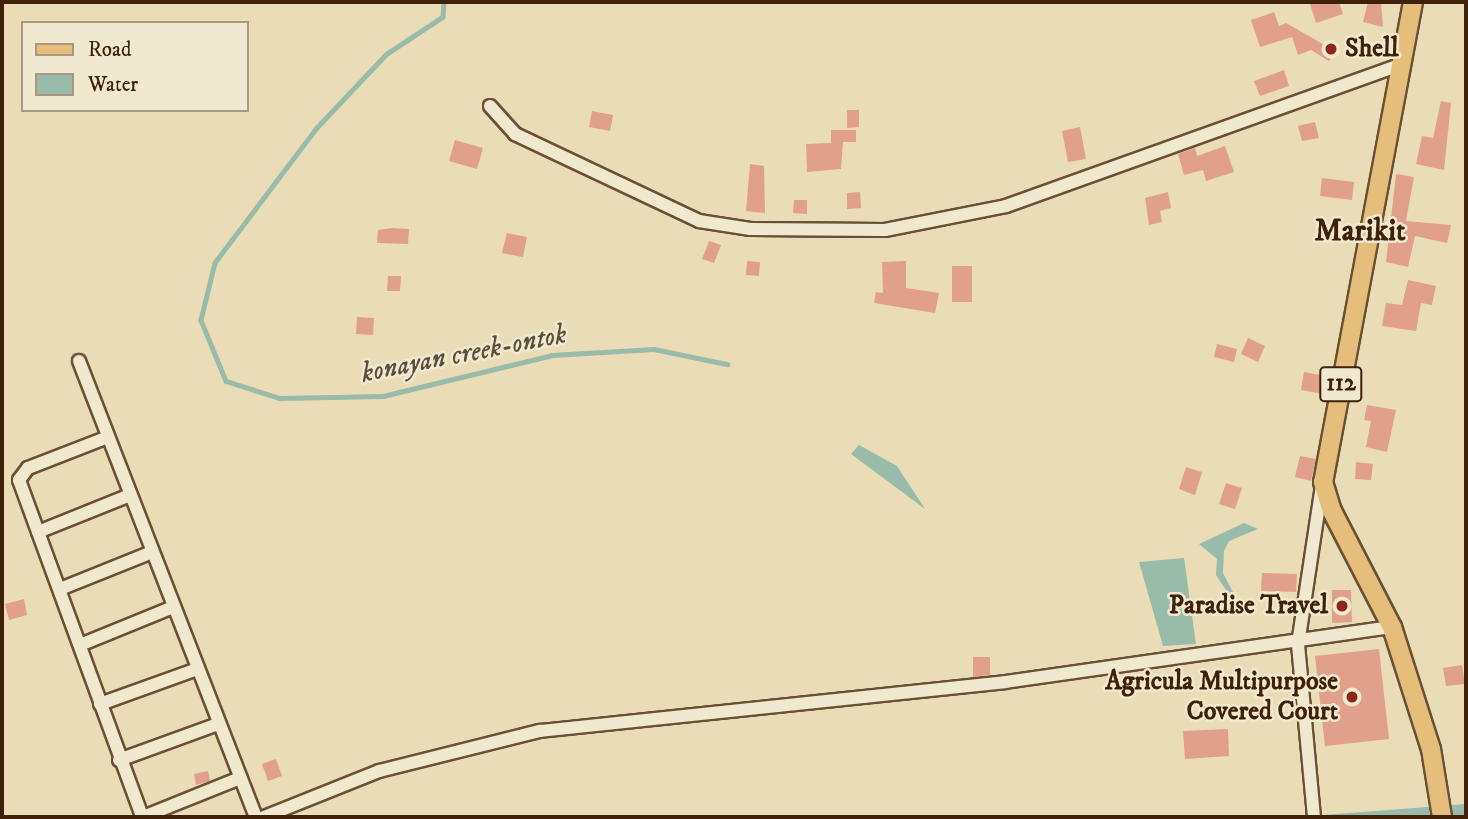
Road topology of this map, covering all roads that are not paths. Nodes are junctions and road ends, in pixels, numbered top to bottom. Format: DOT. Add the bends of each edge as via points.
graph roads {
  1 [pos="1413,2"];
  2 [pos="1403,64"];
  3 [pos="490,106"];
  4 [pos="79,361"];
  5 [pos="108,437"];
  6 [pos="1323,482"];
  7 [pos="131,495"];
  8 [pos="38,532"];
  9 [pos="152,552"];
  10 [pos="60,589"];
  11 [pos="173,607"];
  12 [pos="1392,627"];
  13 [pos="1298,644"];
  14 [pos="80,645"];
  15 [pos="197,669"];
  16 [pos="100,704"];
  17 [pos="218,724"];
  18 [pos="119,760"];
  19 [pos="240,778"];
  20 [pos="1314,813"];
  21 [pos="142,817"];
  22 [pos="256,817"];
  23 [pos="264,817"];
  24 [pos="1442,817"];
  1 -- 2 [label="main road, 112"];
  2 -- 3 [label="street" via="1006,206 886,229 750,229 699,221 515,134"];
  2 -- 6 [label="main road, 112"];
  4 -- 5 [label="street"];
  5 -- 7 [label="street"];
  5 -- 8 [label="street" via="20,475"];
  6 -- 12 [label="main road" via="1337,522"];
  6 -- 13 [label="street"];
  7 -- 8 [label="street"];
  7 -- 9 [label="street"];
  8 -- 10 [label="street"];
  9 -- 10 [label="street"];
  9 -- 11 [label="street"];
  10 -- 14 [label="street"];
  11 -- 14 [label="street"];
  11 -- 15 [label="street"];
  12 -- 13 [label="street"];
  12 -- 24 [label="main road" via="1431,749"];
  13 -- 20 [label="street"];
  13 -- 23 [label="street" via="1005,682 540,731 379,771"];
  14 -- 16 [label="street"];
  15 -- 16 [label="street"];
  15 -- 17 [label="street"];
  16 -- 18 [label="street"];
  17 -- 18 [label="street"];
  17 -- 19 [label="street"];
  18 -- 21 [label="street"];
  19 -- 21 [label="street"];
  19 -- 22 [label="street"];
}
